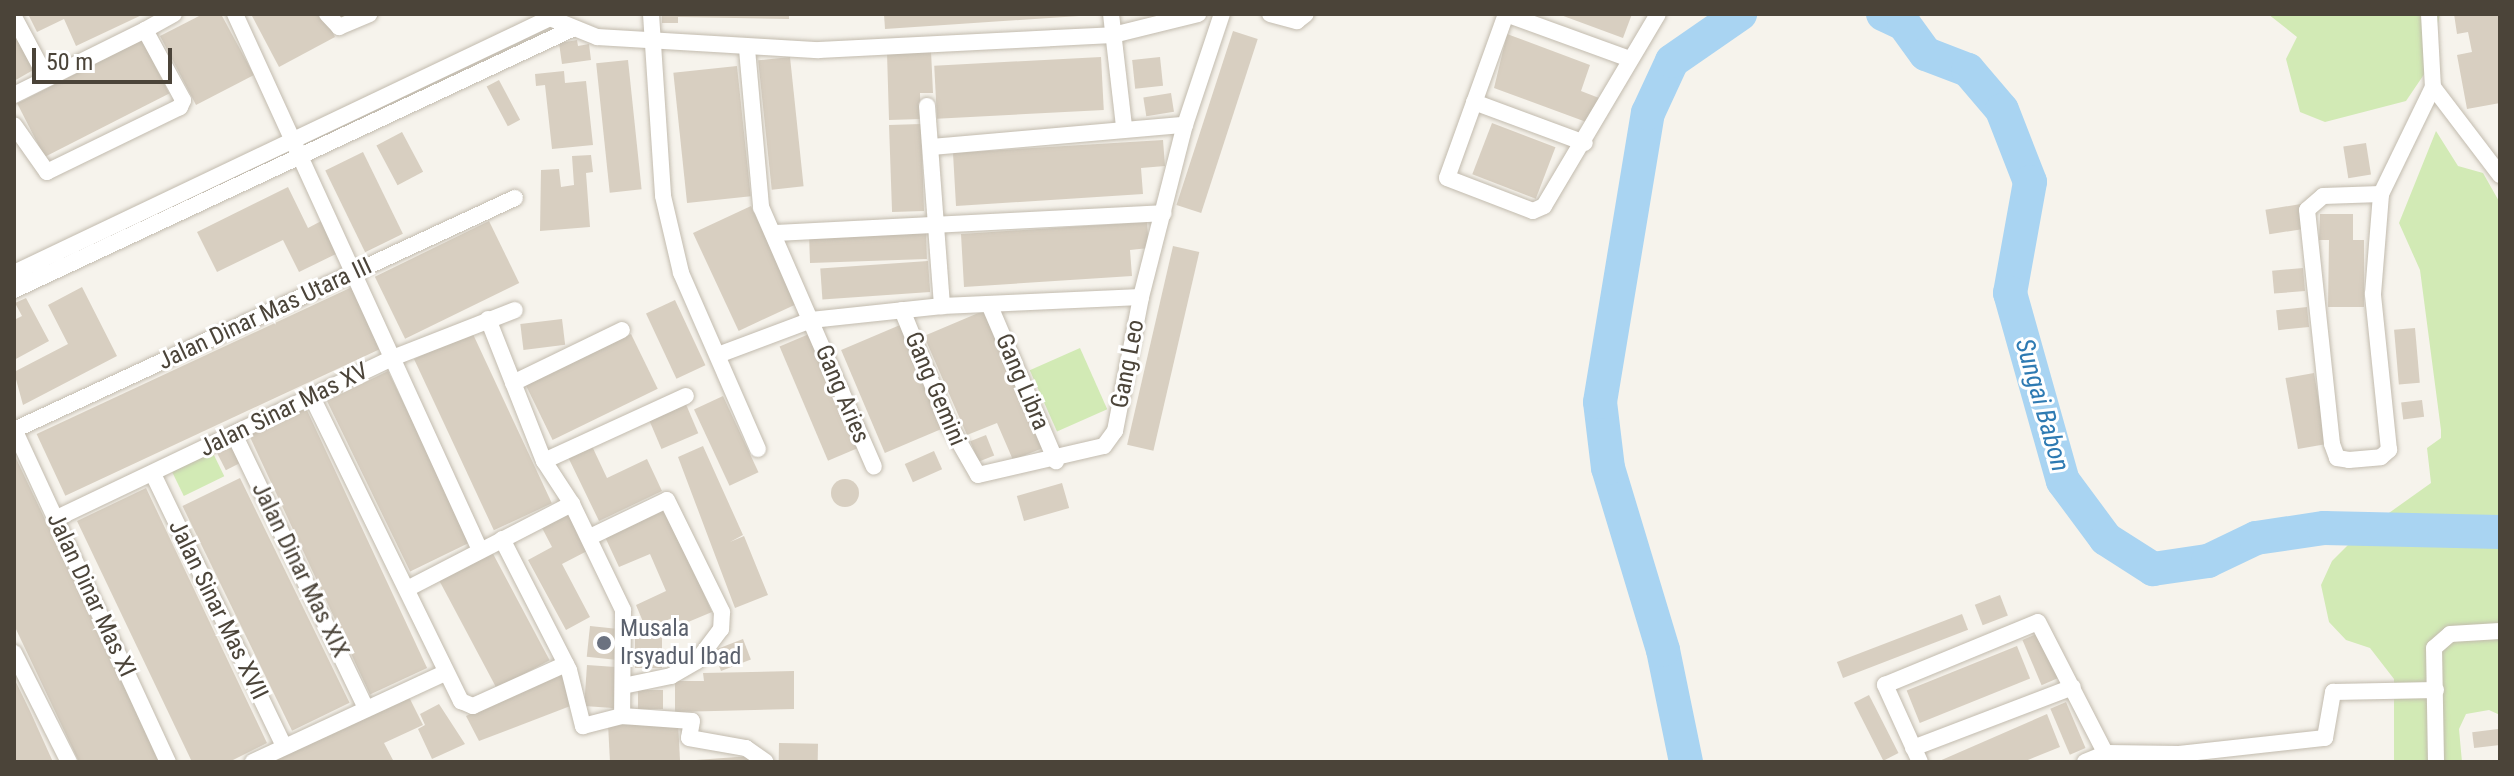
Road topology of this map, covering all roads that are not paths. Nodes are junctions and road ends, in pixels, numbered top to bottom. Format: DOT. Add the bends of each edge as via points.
graph roads {
  1 [pos="174,14"];
  2 [pos="235,14"];
  3 [pos="327,14"];
  4 [pos="369,14"];
  5 [pos="651,14"];
  6 [pos="1111,14"];
  7 [pos="1198,14"];
  8 [pos="1222,14"];
  9 [pos="1270,14"];
  10 [pos="1306,14"];
  11 [pos="1658,14"];
  12 [pos="2429,14"];
  13 [pos="549,16"];
  14 [pos="14,17"];
  15 [pos="145,30"];
  16 [pos="566,34"];
  17 [pos="1113,35"];
  18 [pos="654,44"];
  19 [pos="747,49"];
  20 [pos="1627,58"];
  21 [pos="46,77"];
  22 [pos="2433,87"];
  23 [pos="14,95"];
  24 [pos="1474,102"];
  25 [pos="927,106"];
  26 [pos="1185,125"];
  27 [pos="1124,127"];
  28 [pos="15,131"];
  29 [pos="1585,143"];
  30 [pos="295,147"];
  31 [pos="931,147"];
  32 [pos="2500,175"];
  33 [pos="2381,194"];
  34 [pos="515,198"];
  35 [pos="1163,213"];
  36 [pos="937,222"];
  37 [pos="774,233"];
  38 [pos="14,273"];
  39 [pos="353,273"];
  40 [pos="14,290"];
  41 [pos="1141,297"];
  42 [pos="989,304"];
  43 [pos="942,306"];
  44 [pos="515,310"];
  45 [pos="902,310"];
  46 [pos="488,319"];
  47 [pos="811,320"];
  48 [pos="622,330"];
  49 [pos="718,355"];
  50 [pos="390,359"];
  51 [pos="513,383"];
  52 [pos="686,396"];
  53 [pos="312,397"];
  54 [pos="14,429"];
  55 [pos="234,434"];
  56 [pos="758,449"];
  57 [pos="544,461"];
  58 [pos="1056,461"];
  59 [pos="874,467"];
  60 [pos="153,474"];
  61 [pos="572,504"];
  62 [pos="57,518"];
  63 [pos="590,537"];
  64 [pos="502,539"];
  65 [pos="480,550"];
  66 [pos="407,589"];
  67 [pos="2500,631"];
  68 [pos="14,653"];
  69 [pos="566,664"];
  70 [pos="445,673"];
  71 [pos="623,686"];
  72 [pos="2073,687"];
  73 [pos="2436,690"];
  74 [pos="365,706"];
  75 [pos="622,716"];
  76 [pos="284,746"];
  77 [pos="1917,755"];
  78 [pos="2109,758"];
  79 [pos="69,762"];
  80 [pos="168,762"];
  81 [pos="253,762"];
  82 [pos="766,762"];
  83 [pos="2085,762"];
  84 [pos="2436,762"];
  1 -- 15 [label="street"];
  2 -- 30 [label="street"];
  3 -- 4 [label="street" via="339,27"];
  5 -- 18 [label="street"];
  6 -- 17 [label="street"];
  7 -- 17 [label="street"];
  8 -- 26 [label="street, Gang Leo"];
  9 -- 10 [label="street" via="1297,21"];
  11 -- 20 [label="street"];
  12 -- 22 [label="street"];
  13 -- 16 [label="street"];
  13 -- 30 [label="street"];
  14 -- 21 [label="street"];
  15 -- 21 [label="street"];
  15 -- 28 [label="street" via="183,100 180,107 47,172"];
  16 -- 18 [label="street"];
  16 -- 30 [label="street"];
  17 -- 19 [label="street"];
  17 -- 27 [label="street"];
  18 -- 19 [label="street"];
  18 -- 49 [label="street" via="663,196 681,273"];
  19 -- 37 [label="street, Gang Aries" via="761,207"];
  20 -- 24 [label="street" via="1506,14"];
  20 -- 29 [label="street"];
  21 -- 23 [label="street"];
  22 -- 32 [label="street"];
  22 -- 33 [label="street"];
  24 -- 29 [label="street"];
  24 -- 29 [label="street" via="1447,174 1450,181 1533,211 1544,206"];
  25 -- 31 [label="street"];
  26 -- 27 [label="street"];
  26 -- 35 [label="street, Gang Leo"];
  27 -- 31 [label="street"];
  30 -- 38 [label="street"];
  30 -- 39 [label="street"];
  30 -- 40 [label="street"];
  31 -- 36 [label="street"];
  33 -- 33 [label="street" via="2373,294 2389,450 2381,457 2349,460 2337,458 2332,444 2307,210 2323,196"];
  34 -- 39 [label="street, Jalan Dinar Mas Utara III"];
  35 -- 36 [label="street"];
  35 -- 41 [label="street, Gang Leo"];
  36 -- 37 [label="street"];
  36 -- 43 [label="street"];
  37 -- 47 [label="street, Gang Aries"];
  39 -- 50 [label="street"];
  39 -- 54 [label="street, Jalan Dinar Mas Utara III"];
  41 -- 42 [label="street"];
  41 -- 58 [label="street, Gang Leo" via="1115,431 1098,451"];
  42 -- 43 [label="street"];
  42 -- 58 [label="street, Gang Libra"];
  43 -- 45 [label="street"];
  44 -- 46 [label="street, Jalan Sinar Mas XV"];
  45 -- 47 [label="street"];
  45 -- 58 [label="street, Gang Gemini" via="969,468 988,476"];
  46 -- 50 [label="street, Jalan Sinar Mas XV"];
  46 -- 51 [label="street"];
  47 -- 49 [label="street"];
  47 -- 59 [label="street, Gang Aries"];
  48 -- 51 [label="street"];
  49 -- 56 [label="street"];
  50 -- 53 [label="street, Jalan Sinar Mas XV"];
  50 -- 65 [label="street"];
  51 -- 57 [label="street"];
  52 -- 57 [label="street"];
  53 -- 55 [label="street, Jalan Sinar Mas XV"];
  53 -- 66 [label="street"];
  54 -- 62 [label="street, Jalan Dinar Mas XI"];
  55 -- 60 [label="street, Jalan Sinar Mas XV"];
  55 -- 74 [label="street, Jalan Dinar Mas XIX"];
  57 -- 61 [label="street"];
  60 -- 62 [label="street, Jalan Sinar Mas XV"];
  60 -- 76 [label="street, Jalan Sinar Mas XVII"];
  61 -- 63 [label="street"];
  61 -- 64 [label="street"];
  62 -- 80 [label="street, Jalan Dinar Mas XI"];
  63 -- 71 [label="street" via="623,610"];
  63 -- 71 [label="street" via="667,500 722,612 721,629 697,661 671,676"];
  64 -- 65 [label="street"];
  64 -- 69 [label="street"];
  65 -- 66 [label="street"];
  66 -- 70 [label="street"];
  67 -- 73 [label="street" via="2450,634 2442,640 2434,648"];
  68 -- 79 [label="street"];
  69 -- 70 [label="street" via="468,706"];
  69 -- 75 [label="street" via="583,726"];
  70 -- 74 [label="street"];
  71 -- 75 [label="street"];
  72 -- 77 [label="street"];
  72 -- 77 [label="street" via="2042,625 2033,622 1885,685"];
  72 -- 78 [label="street"];
  73 -- 78 [label="street" via="2333,692 2325,738"];
  73 -- 84 [label="street"];
  74 -- 76 [label="street"];
  75 -- 82 [label="street" via="692,721 689,738 746,748"];
  76 -- 81 [label="street"];
  78 -- 83 [label="street"];
}
